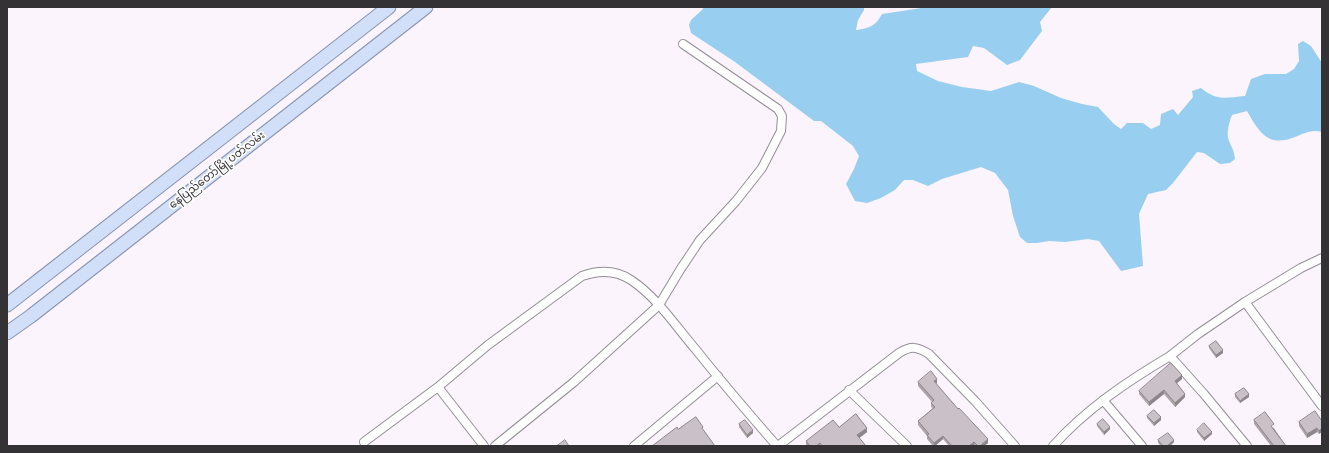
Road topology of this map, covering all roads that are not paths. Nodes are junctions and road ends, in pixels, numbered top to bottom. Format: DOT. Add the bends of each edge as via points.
graph roads {
  1 [pos="389,7"];
  2 [pos="426,7"];
  3 [pos="683,44"];
  4 [pos="1322,258"];
  5 [pos="1245,302"];
  6 [pos="659,304"];
  7 [pos="7,305"];
  8 [pos="7,333"];
  9 [pos="1170,356"];
  10 [pos="718,376"];
  11 [pos="438,387"];
  12 [pos="849,390"];
  13 [pos="1103,400"];
  14 [pos="1322,406"];
  15 [pos="364,445"];
  16 [pos="484,446"];
  17 [pos="495,446"];
  18 [pos="634,446"];
  19 [pos="778,446"];
  20 [pos="907,446"];
  21 [pos="1015,446"];
  22 [pos="1053,446"];
  23 [pos="1142,446"];
  24 [pos="1247,446"];
  1 -- 7 [label="main road"];
  2 -- 8 [label="main road, နေပြည်တော်မြို့ပတ်လမ်း"];
  3 -- 6 [label="street" via="778,109 782,116 782,124 762,168 700,240"];
  4 -- 5 [label="street"];
  5 -- 9 [label="street"];
  5 -- 14 [label="street"];
  6 -- 10 [label="street"];
  6 -- 11 [label="street" via="631,280 620,275 608,271 582,276 488,345"];
  6 -- 17 [label="street" via="574,382"];
  9 -- 13 [label="street"];
  9 -- 24 [label="street"];
  10 -- 18 [label="street"];
  10 -- 19 [label="street"];
  11 -- 15 [label="street"];
  11 -- 16 [label="street"];
  12 -- 19 [label="street"];
  12 -- 20 [label="street"];
  12 -- 21 [label="street" via="908,348 914,347 929,354"];
  13 -- 22 [label="street"];
  13 -- 23 [label="street"];
}
